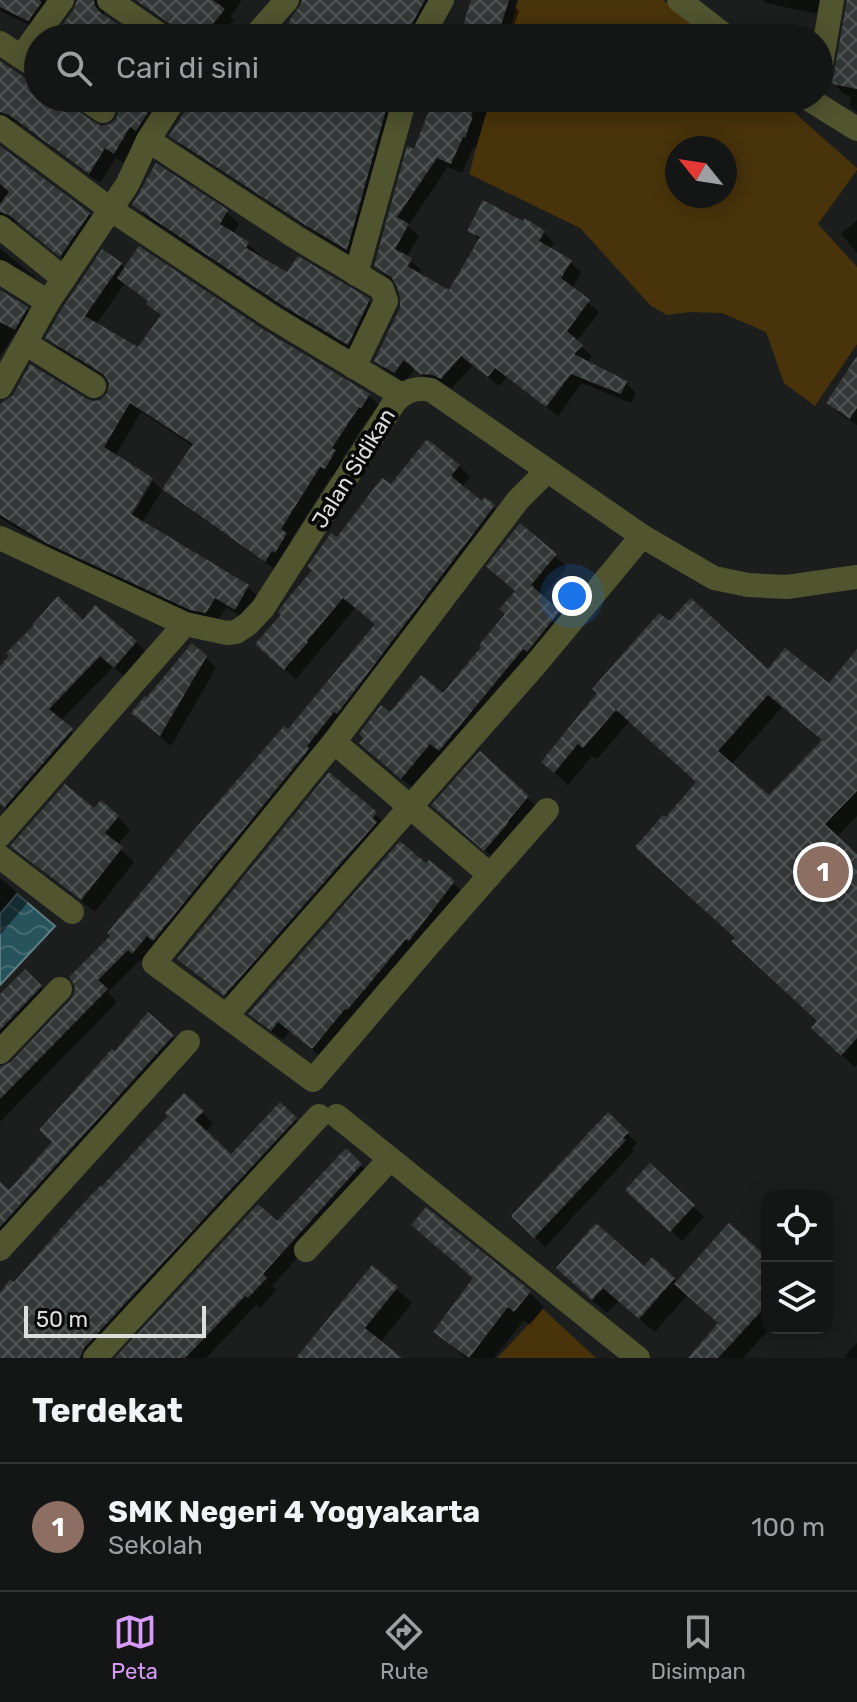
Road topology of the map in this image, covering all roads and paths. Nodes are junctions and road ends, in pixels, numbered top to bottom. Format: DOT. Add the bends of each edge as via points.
graph roads {
  1 [pos="62,0"];
  2 [pos="109,0"];
  3 [pos="287,0"];
  4 [pos="442,0"];
  5 [pos="679,0"];
  6 [pos="832,0"];
  7 [pos="49,24"];
  8 [pos="144,24"];
  9 [pos="266,24"];
  10 [pos="429,24"];
  11 [pos="710,24"];
  12 [pos="828,24"];
  13 [pos="0,43"];
  14 [pos="24,60"];
  15 [pos="166,112"];
  16 [pos="401,112"];
  17 [pos="831,112"];
  18 [pos="0,127"];
  19 [pos="857,129"];
  20 [pos="148,140"];
  21 [pos="110,209"];
  22 [pos="0,227"];
  23 [pos="0,272"];
  24 [pos="356,274"];
  25 [pos="64,279"];
  26 [pos="48,302"];
  27 [pos="25,343"];
  28 [pos="354,367"];
  29 [pos="94,386"];
  30 [pos="0,387"];
  31 [pos="401,395"];
  32 [pos="547,471"];
  33 [pos="642,536"];
  34 [pos="0,538"];
  35 [pos="857,577"];
  36 [pos="185,624"];
  37 [pos="334,742"];
  38 [pos="410,807"];
  39 [pos="547,810"];
  40 [pos="0,835"];
  41 [pos="0,857"];
  42 [pos="490,875"];
  43 [pos="72,912"];
  44 [pos="60,989"];
  45 [pos="226,1016"];
  46 [pos="188,1042"];
  47 [pos="0,1052"];
  48 [pos="390,1159"];
  49 [pos="0,1249"];
  50 [pos="306,1250"];
  51 [pos="95,1358"];
  52 [pos="638,1358"];
  1 -- 7 [label="street"];
  2 -- 8 [label="street"];
  3 -- 9 [label="street"];
  4 -- 10 [label="street"];
  5 -- 11 [label="street"];
  6 -- 12 [label="street"];
  13 -- 14 [label="street"];
  15 -- 20 [label="street"];
  16 -- 24 [label="street"];
  17 -- 19 [label="street"];
  18 -- 21 [label="street"];
  20 -- 21 [label="street"];
  20 -- 24 [label="street"];
  21 -- 25 [label="street"];
  21 -- 28 [label="street"];
  22 -- 25 [label="street"];
  23 -- 26 [label="street"];
  24 -- 28 [label="street" via="382,289 386,301"];
  25 -- 26 [label="street"];
  26 -- 27 [label="street"];
  27 -- 29 [label="street"];
  27 -- 30 [label="street"];
  28 -- 31 [label="street"];
  31 -- 32 [label="street, Jalan Sidikan" via="431,390"];
  31 -- 36 [label="street, Jalan Sidikan" via="256,616 236,632"];
  32 -- 33 [label="street, Jalan Sidikan"];
  32 -- 37 [label="street" via="473,557"];
  33 -- 35 [label="street, Jalan Sidikan" via="714,578 736,583 787,587"];
  33 -- 38 [label="street"];
  34 -- 36 [label="street, Jalan Sidikan"];
  36 -- 40 [label="street"];
  37 -- 38 [label="street"];
  37 -- 45 [label="street" via="154,963"];
  38 -- 42 [label="street"];
  38 -- 45 [label="street"];
  39 -- 42 [label="street"];
  41 -- 43 [label="street"];
  42 -- 45 [label="street" via="313,1080"];
  44 -- 47 [label="street"];
  46 -- 49 [label="street"];
  48 -- 50 [label="street"];
  48 -- 51 [label="street" via="328,1116"];
  48 -- 52 [label="street"];
}
